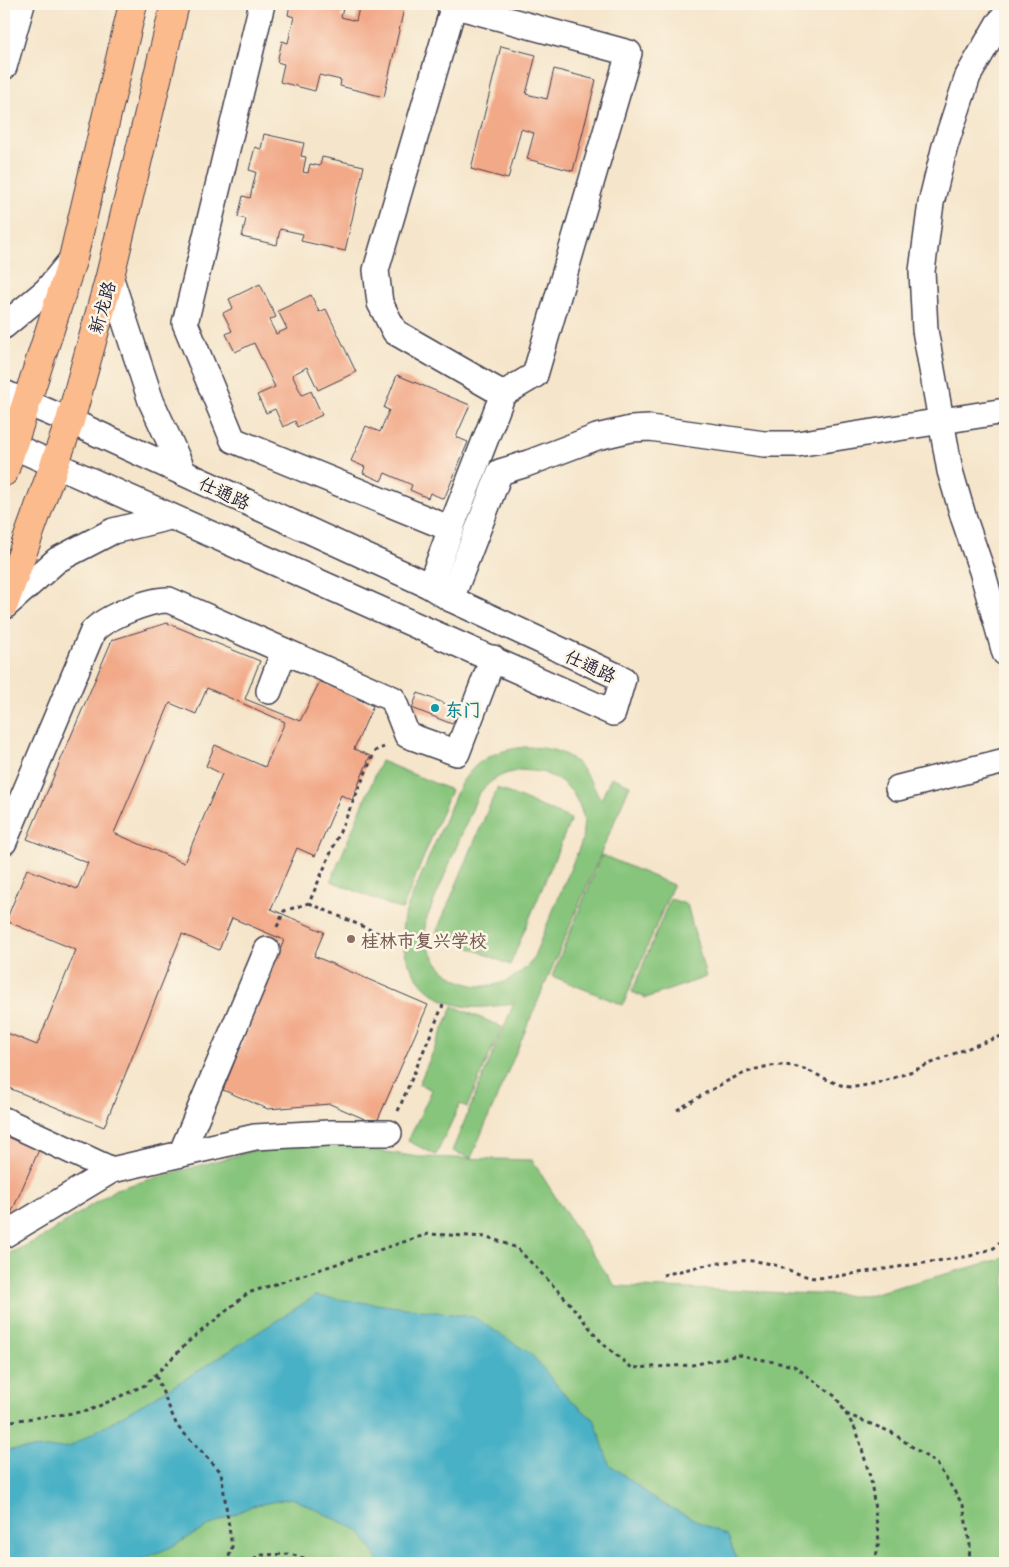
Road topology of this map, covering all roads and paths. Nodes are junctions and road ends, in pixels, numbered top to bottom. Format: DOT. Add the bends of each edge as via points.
graph roads {
  1 [pos="22,4"];
  2 [pos="133,4"];
  3 [pos="175,4"];
  4 [pos="262,4"];
  5 [pos="452,4"];
  6 [pos="1005,16"];
  7 [pos="4,67"];
  8 [pos="73,258"];
  9 [pos="110,276"];
  10 [pos="4,326"];
  11 [pos="503,394"];
  12 [pos="16,398"];
  13 [pos="1005,411"];
  14 [pos="70,421"];
  15 [pos="940,421"];
  16 [pos="8,444"];
  17 [pos="53,465"];
  18 [pos="4,472"];
  19 [pos="184,473"];
  20 [pos="170,517"];
  21 [pos="451,528"];
  22 [pos="430,586"];
  23 [pos="451,599"];
  24 [pos="4,605"];
  25 [pos="284,651"];
  26 [pos="1005,653"];
  27 [pos="492,658"];
  28 [pos="269,691"];
  29 [pos="407,736"];
  30 [pos="1005,761"];
  31 [pos="898,788"];
  32 [pos="4,842"];
  33 [pos="309,903"];
  34 [pos="396,941"];
  35 [pos="267,950"];
  36 [pos="443,1005"];
  37 [pos="1005,1035"];
  38 [pos="677,1110"];
  39 [pos="4,1120"];
  40 [pos="389,1133"];
  41 [pos="181,1154"];
  42 [pos="112,1170"];
  43 [pos="4,1235"];
  44 [pos="1005,1237"];
  45 [pos="663,1275"];
  46 [pos="156,1376"];
  47 [pos="846,1414"];
  48 [pos="4,1420"];
  49 [pos="227,1563"];
  50 [pos="247,1563"];
  51 [pos="320,1563"];
  52 [pos="875,1563"];
  53 [pos="969,1563"];
  1 -- 7 [label="street"];
  2 -- 8 [label="main road"];
  3 -- 9 [label="main road, 新龙路"];
  4 -- 21 [label="street" via="185,324 233,440"];
  5 -- 11 [label="street" via="376,270 376,285 380,303 395,332"];
  5 -- 11 [label="street" via="628,53 535,375"];
  6 -- 15 [label="street" via="968,76 930,203 922,271 925,330"];
  8 -- 10 [label="street" via="47,290"];
  8 -- 12 [label="main road"];
  9 -- 14 [label="main road, 新龙路"];
  9 -- 19 [label="street" via="151,402"];
  11 -- 21 [label="street"];
  12 -- 14 [label="street, 仕通路"];
  12 -- 16 [label="main road"];
  13 -- 15 [label="street"];
  14 -- 17 [label="main road, 新龙路"];
  14 -- 19 [label="street, 仕通路"];
  15 -- 23 [label="street" via="797,444 764,444 650,428 631,429 597,437 500,472"];
  15 -- 26 [label="street" via="952,479"];
  16 -- 17 [label="street, 仕通路"];
  16 -- 18 [label="main road"];
  17 -- 20 [label="street, 仕通路"];
  17 -- 24 [label="main road, 新龙路"];
  19 -- 22 [label="street, 仕通路"];
  20 -- 24 [label="street" via="113,531 57,560"];
  20 -- 27 [label="street, 仕通路"];
  21 -- 22 [label="street"];
  22 -- 23 [label="street, 仕通路"];
  23 -- 27 [label="street, 仕通路" via="623,679 613,713"];
  25 -- 28 [label="street"];
  25 -- 29 [label="street" via="393,699"];
  25 -- 32 [label="street" via="169,600 139,607 103,623 90,636"];
  27 -- 29 [label="street" via="456,753"];
  29 -- 33 [label="path" via="375,751"];
  30 -- 31 [label="street"];
  33 -- 34 [label="path"];
  33 -- 35 [label="path" via="284,911"];
  35 -- 41 [label="street"];
  36 -- 40 [label="path"];
  37 -- 38 [label="path" via="878,1083 851,1087 787,1064 762,1067 740,1075"];
  39 -- 42 [label="street"];
  40 -- 41 [label="street" via="255,1138"];
  41 -- 42 [label="street"];
  42 -- 43 [label="street"];
  44 -- 45 [label="path" via="994,1248 970,1256 832,1277 810,1277 762,1262 743,1261"];
  46 -- 47 [label="path" via="188,1342 248,1292 428,1234 488,1237 517,1248 603,1344 632,1368 692,1365 738,1355 794,1366 836,1397"];
  46 -- 48 [label="path" via="145,1385 88,1411"];
  46 -- 49 [label="path" via="177,1426 221,1472 232,1547"];
  47 -- 52 [label="path" via="857,1432 872,1480 879,1541"];
  47 -- 53 [label="path" via="891,1432 937,1464 963,1505 970,1545"];
  50 -- 51 [label="path" via="262,1555 290,1554"];
}
